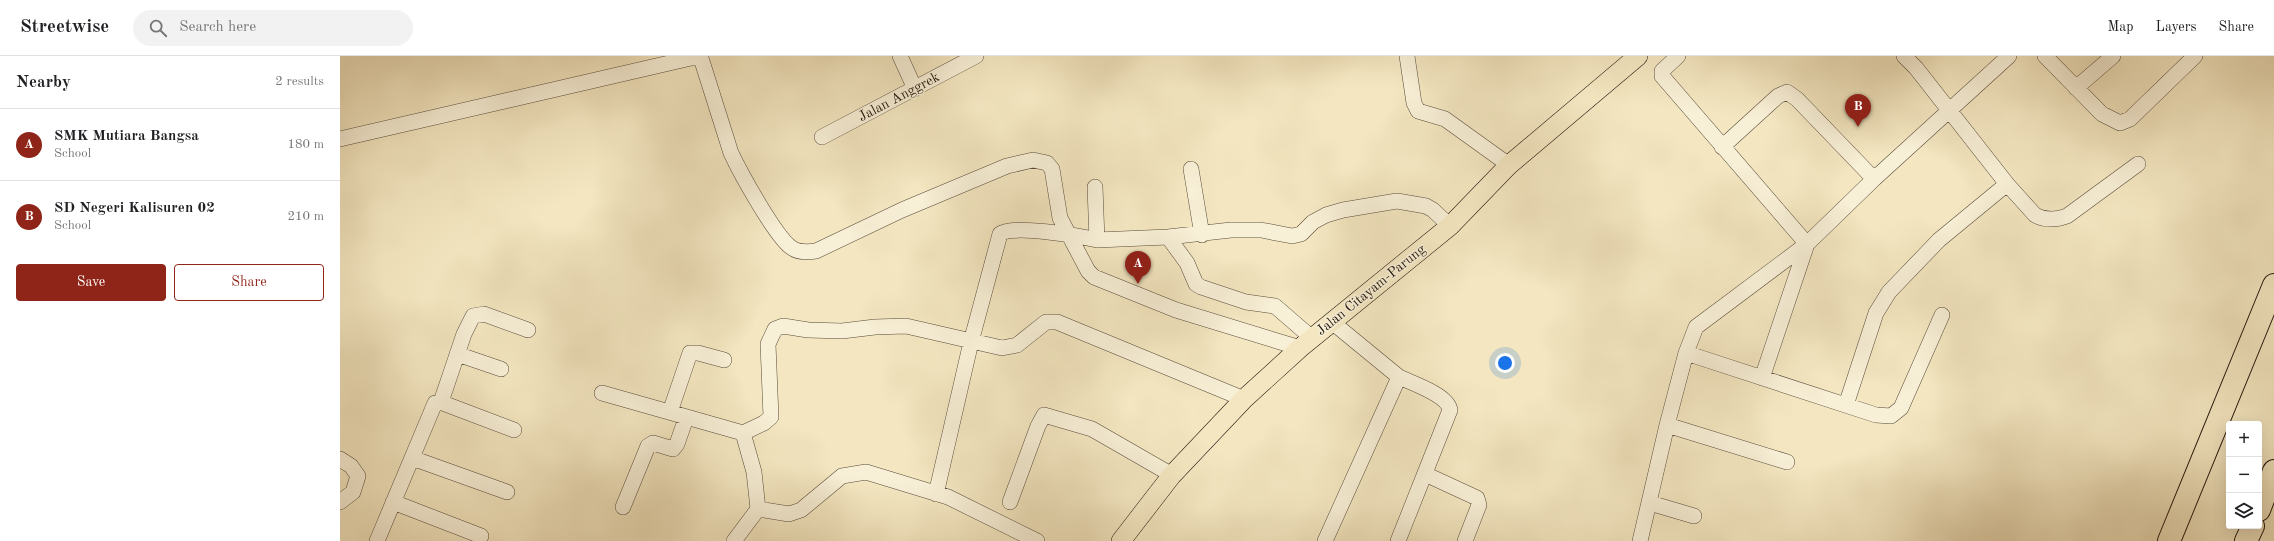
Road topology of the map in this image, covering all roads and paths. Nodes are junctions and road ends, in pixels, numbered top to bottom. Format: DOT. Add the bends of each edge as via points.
graph roads {
  1 [pos="900,56"];
  2 [pos="976,56"];
  3 [pos="1407,56"];
  4 [pos="1638,56"];
  5 [pos="1678,56"];
  6 [pos="1904,56"];
  7 [pos="2009,56"];
  8 [pos="2045,56"];
  9 [pos="2113,56"];
  10 [pos="2195,56"];
  11 [pos="2076,88"];
  12 [pos="915,89"];
  13 [pos="1948,110"];
  14 [pos="822,137"];
  15 [pos="340,139"];
  16 [pos="1722,148"];
  17 [pos="2138,164"];
  18 [pos="1509,166"];
  19 [pos="1191,169"];
  20 [pos="1874,179"];
  21 [pos="2007,184"];
  22 [pos="1095,187"];
  23 [pos="1450,226"];
  24 [pos="1068,234"];
  25 [pos="1202,235"];
  26 [pos="1168,237"];
  27 [pos="1097,240"];
  28 [pos="1807,244"];
  29 [pos="2274,285"];
  30 [pos="1942,315"];
  31 [pos="1332,322"];
  32 [pos="528,330"];
  33 [pos="971,342"];
  34 [pos="1306,343"];
  35 [pos="1686,353"];
  36 [pos="457,354"];
  37 [pos="724,360"];
  38 [pos="501,369"];
  39 [pos="1398,377"];
  40 [pos="1762,378"];
  41 [pos="602,393"];
  42 [pos="1244,399"];
  43 [pos="441,402"];
  44 [pos="1846,405"];
  45 [pos="670,412"];
  46 [pos="686,418"];
  47 [pos="1667,425"];
  48 [pos="514,430"];
  49 [pos="743,433"];
  50 [pos="412,458"];
  51 [pos="340,459"];
  52 [pos="1786,462"];
  53 [pos="2274,471"];
  54 [pos="1425,474"];
  55 [pos="1172,475"];
  56 [pos="507,492"];
  57 [pos="936,494"];
  58 [pos="340,502"];
  59 [pos="393,502"];
  60 [pos="1010,502"];
  61 [pos="2262,502"];
  62 [pos="1650,503"];
  63 [pos="622,507"];
  64 [pos="758,509"];
  65 [pos="1694,516"];
  66 [pos="2252,529"];
  67 [pos="482,536"];
  68 [pos="377,541"];
  69 [pos="734,541"];
  70 [pos="1037,541"];
  71 [pos="1121,541"];
  72 [pos="1325,541"];
  73 [pos="1398,541"];
  74 [pos="1465,541"];
  75 [pos="1640,541"];
  76 [pos="2169,541"];
  77 [pos="2246,541"];
  1 -- 12 [label="street"];
  2 -- 12 [label="street, Jalan Anggrek"];
  3 -- 18 [label="street" via="1414,103 1418,111 1445,119"];
  4 -- 18 [label="main road, Jalan Citayam-Parung"];
  5 -- 16 [label="street" via="1661,75"];
  6 -- 13 [label="street"];
  7 -- 13 [label="street"];
  8 -- 11 [label="street"];
  9 -- 11 [label="street"];
  10 -- 11 [label="street" via="2125,122 2115,122 2106,118"];
  12 -- 14 [label="street, Jalan Anggrek"];
  13 -- 20 [label="street"];
  13 -- 21 [label="street"];
  15 -- 24 [label="street" via="698,57 703,61 738,168 771,222 793,249 804,252 816,251 909,207 1007,166 1033,160 1047,163 1052,169 1060,218"];
  16 -- 20 [label="street" via="1778,96 1787,92 1797,99"];
  16 -- 28 [label="street"];
  17 -- 21 [label="street" via="2067,216 2057,220 2035,215"];
  18 -- 23 [label="main road, Jalan Citayam-Parung"];
  19 -- 25 [label="street"];
  20 -- 28 [label="street"];
  21 -- 44 [label="street" via="1939,240 1889,292 1876,313"];
  22 -- 27 [label="street"];
  23 -- 25 [label="street" via="1434,210 1426,206 1397,201 1331,213 1313,222 1301,234 1292,236 1261,230 1231,230"];
  23 -- 31 [label="main road, Jalan Citayam-Parung"];
  24 -- 27 [label="street"];
  24 -- 33 [label="street" via="1009,230 1000,234"];
  24 -- 34 [label="street" via="1088,271 1094,277 1176,310"];
  25 -- 26 [label="street"];
  26 -- 27 [label="street"];
  26 -- 34 [label="street" via="1187,263 1196,284 1246,302 1275,306"];
  28 -- 35 [label="street" via="1701,322 1692,334"];
  28 -- 40 [label="street"];
  29 -- 76 [label="highway"];
  30 -- 44 [label="street" via="1897,413 1891,416 1876,415"];
  31 -- 34 [label="main road, Jalan Citayam-Parung"];
  31 -- 39 [label="street"];
  32 -- 36 [label="street" via="484,314 476,315 468,323"];
  33 -- 42 [label="street" via="1002,348 1017,345 1046,322 1057,322"];
  33 -- 49 [label="street" via="906,326 842,331 778,327 771,333 768,344 771,417"];
  33 -- 57 [label="street"];
  34 -- 42 [label="main road, Jalan Citayam-Parung"];
  35 -- 40 [label="street"];
  35 -- 47 [label="street"];
  36 -- 38 [label="street"];
  36 -- 43 [label="street"];
  37 -- 45 [label="street" via="698,353 690,354"];
  39 -- 54 [label="street" via="1444,399 1450,406 1449,417"];
  39 -- 72 [label="street"];
  40 -- 44 [label="street"];
  41 -- 45 [label="street"];
  42 -- 55 [label="main road, Jalan Citayam-Parung"];
  43 -- 48 [label="street"];
  43 -- 50 [label="street" via="433,406"];
  45 -- 46 [label="street"];
  46 -- 49 [label="street"];
  46 -- 63 [label="street" via="677,444 673,448 653,444 648,446"];
  47 -- 52 [label="street"];
  47 -- 62 [label="street"];
  49 -- 64 [label="street" via="754,472"];
  50 -- 56 [label="street"];
  50 -- 59 [label="street"];
  51 -- 58 [label="street" via="358,476 353,492"];
  53 -- 61 [label="highway"];
  54 -- 73 [label="street"];
  54 -- 74 [label="street" via="1477,498 1479,505"];
  55 -- 60 [label="street" via="1092,429 1044,415"];
  55 -- 71 [label="main road, Jalan Citayam-Parung"];
  57 -- 64 [label="street" via="866,472 857,472 842,476 801,510 789,514"];
  57 -- 70 [label="street" via="959,502"];
  59 -- 67 [label="street"];
  59 -- 68 [label="street"];
  62 -- 65 [label="street"];
  62 -- 75 [label="street"];
  64 -- 69 [label="street"];
  66 -- 77 [label="highway"];
}
